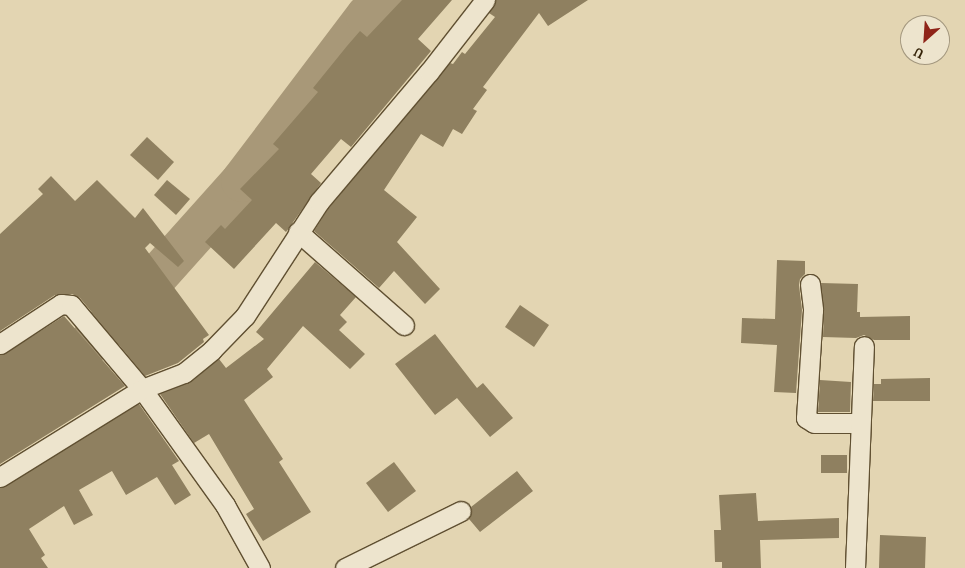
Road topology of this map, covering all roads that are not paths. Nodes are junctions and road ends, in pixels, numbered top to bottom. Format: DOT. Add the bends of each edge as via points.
graph roads {
  1 [pos="485,0"];
  2 [pos="298,232"];
  3 [pos="810,284"];
  4 [pos="404,325"];
  5 [pos="0,344"];
  6 [pos="864,346"];
  7 [pos="142,389"];
  8 [pos="860,423"];
  9 [pos="0,477"];
  10 [pos="461,511"];
  11 [pos="260,568"];
  12 [pos="345,568"];
  13 [pos="855,568"];
  1 -- 2 [label="street"];
  2 -- 4 [label="street"];
  2 -- 7 [label="street" via="245,316 212,350 184,373"];
  3 -- 8 [label="street" via="813,310 806,418 814,423"];
  5 -- 7 [label="street" via="61,304 71,305"];
  6 -- 8 [label="street"];
  7 -- 9 [label="street"];
  7 -- 11 [label="street" via="225,505"];
  8 -- 13 [label="street"];
  10 -- 12 [label="street"];
}
